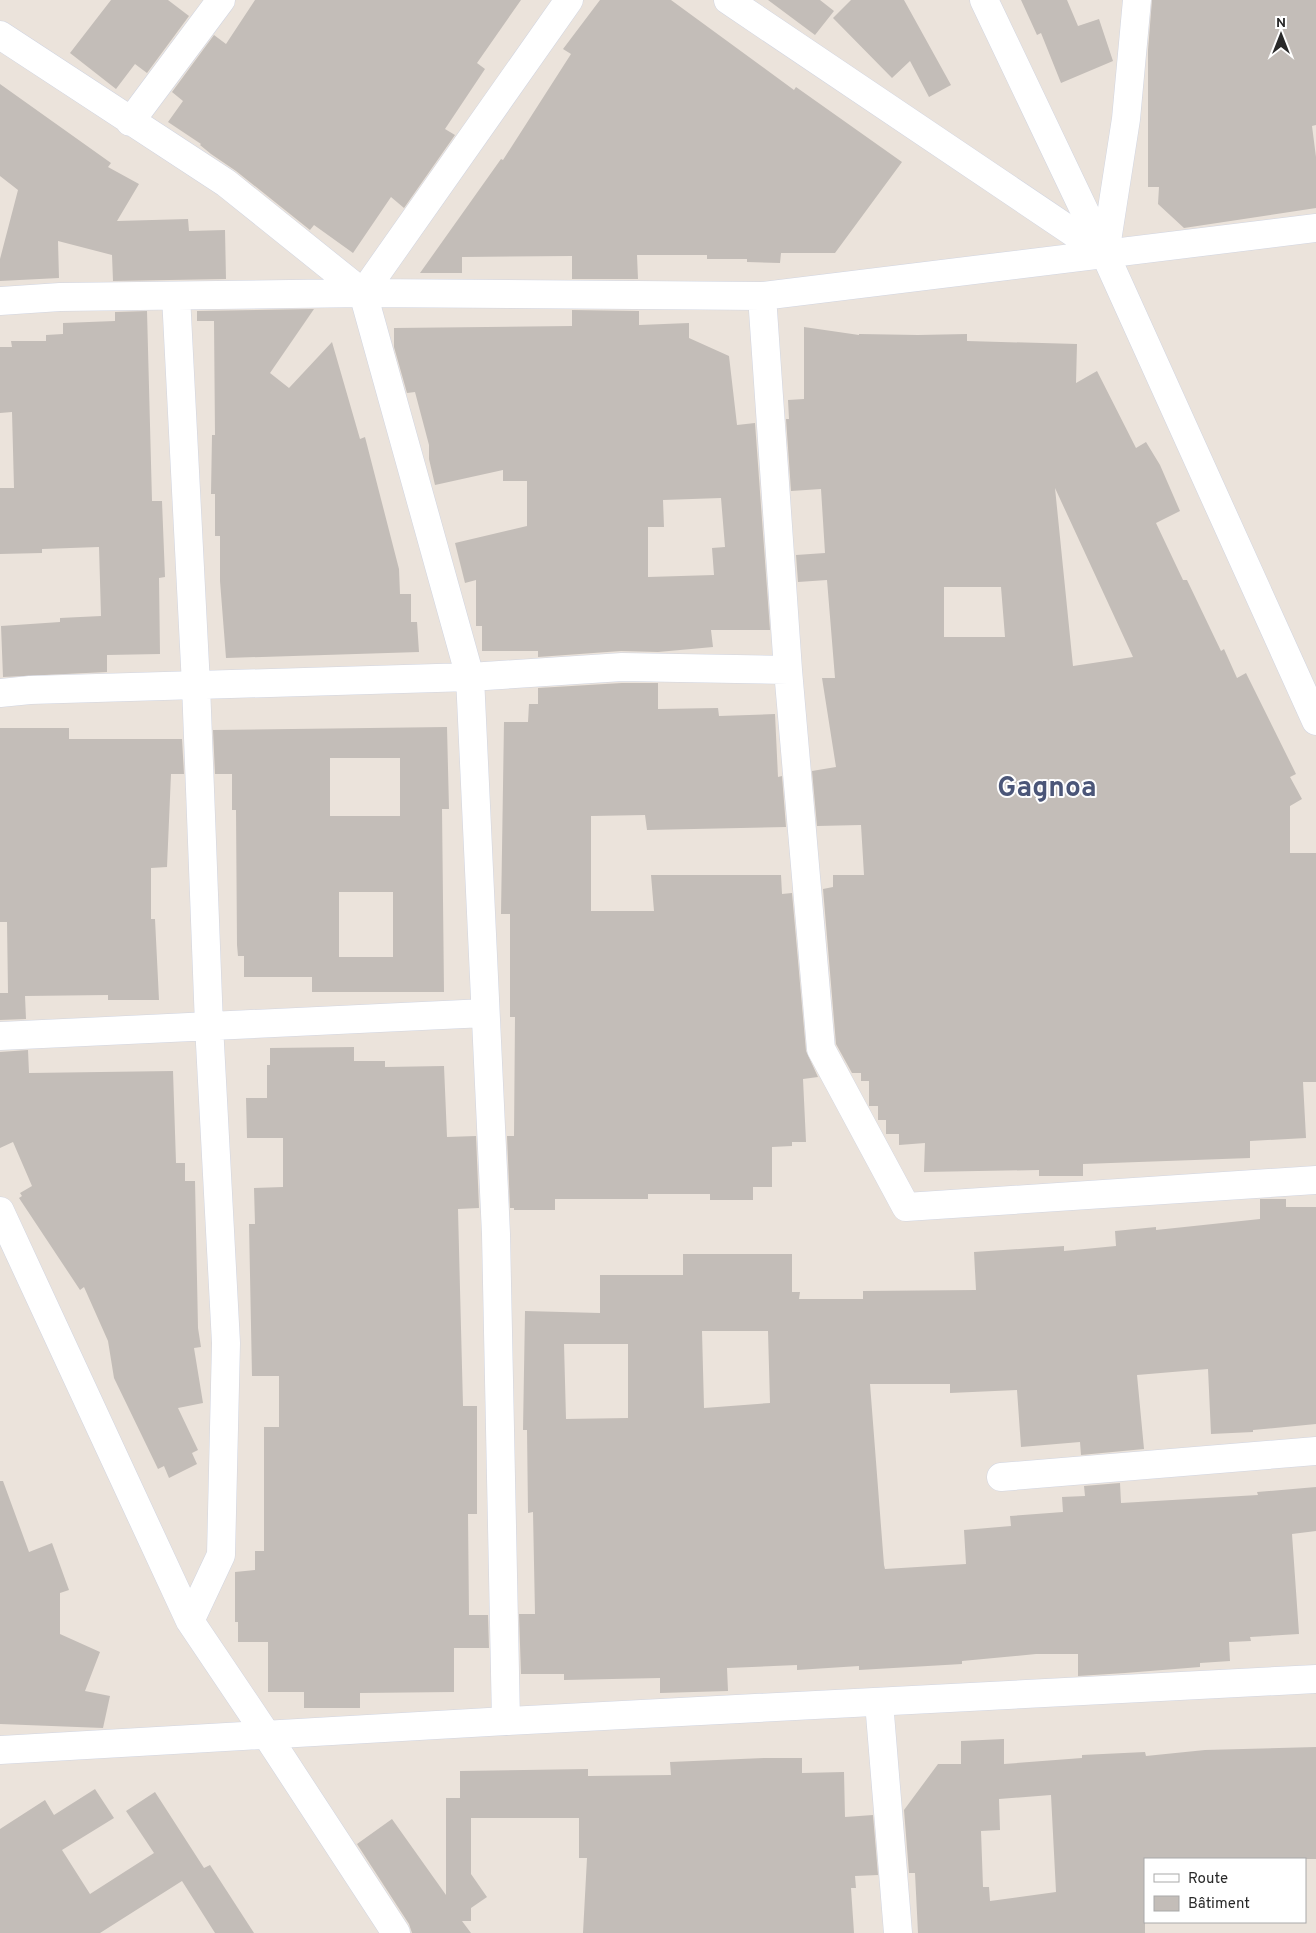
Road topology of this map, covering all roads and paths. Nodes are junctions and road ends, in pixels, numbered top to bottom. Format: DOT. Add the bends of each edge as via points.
graph roads {
  1 [pos="221,0"];
  2 [pos="569,0"];
  3 [pos="728,0"];
  4 [pos="984,0"];
  5 [pos="1137,0"];
  6 [pos="0,35"];
  7 [pos="130,122"];
  8 [pos="1316,228"];
  9 [pos="1105,254"];
  10 [pos="363,294"];
  11 [pos="176,296"];
  12 [pos="762,296"];
  13 [pos="0,301"];
  14 [pos="788,670"];
  15 [pos="470,677"];
  16 [pos="196,685"];
  17 [pos="0,693"];
  18 [pos="1316,721"];
  19 [pos="485,1013"];
  20 [pos="209,1025"];
  21 [pos="0,1036"];
  22 [pos="1316,1180"];
  23 [pos="0,1211"];
  24 [pos="1316,1451"];
  25 [pos="1001,1477"];
  26 [pos="190,1621"];
  27 [pos="1316,1679"];
  28 [pos="879,1702"];
  29 [pos="506,1721"];
  30 [pos="266,1734"];
  31 [pos="0,1750"];
  32 [pos="396,1933"];
  33 [pos="898,1933"];
  1 -- 7 [label="street"];
  2 -- 10 [label="street"];
  3 -- 9 [label="street"];
  4 -- 9 [label="street"];
  5 -- 9 [label="street" via="1126,118"];
  6 -- 7 [label="street"];
  7 -- 10 [label="street" via="226,183"];
  8 -- 9 [label="street"];
  9 -- 12 [label="street"];
  9 -- 18 [label="street"];
  10 -- 11 [label="street"];
  10 -- 12 [label="street"];
  10 -- 15 [label="street"];
  11 -- 13 [label="street"];
  11 -- 16 [label="street"];
  12 -- 14 [label="street"];
  14 -- 15 [label="street" via="622,667"];
  14 -- 22 [label="street" via="821,1049 906,1207"];
  15 -- 16 [label="street"];
  15 -- 19 [label="street"];
  16 -- 17 [label="street"];
  16 -- 20 [label="street"];
  19 -- 20 [label="street"];
  19 -- 29 [label="street" via="496,1234"];
  20 -- 21 [label="street"];
  20 -- 26 [label="street" via="226,1343 221,1554"];
  23 -- 26 [label="street"];
  24 -- 25 [label="street"];
  26 -- 30 [label="street"];
  27 -- 28 [label="street"];
  28 -- 29 [label="street"];
  28 -- 33 [label="street"];
  29 -- 30 [label="street"];
  30 -- 31 [label="street"];
  30 -- 32 [label="street"];
}
